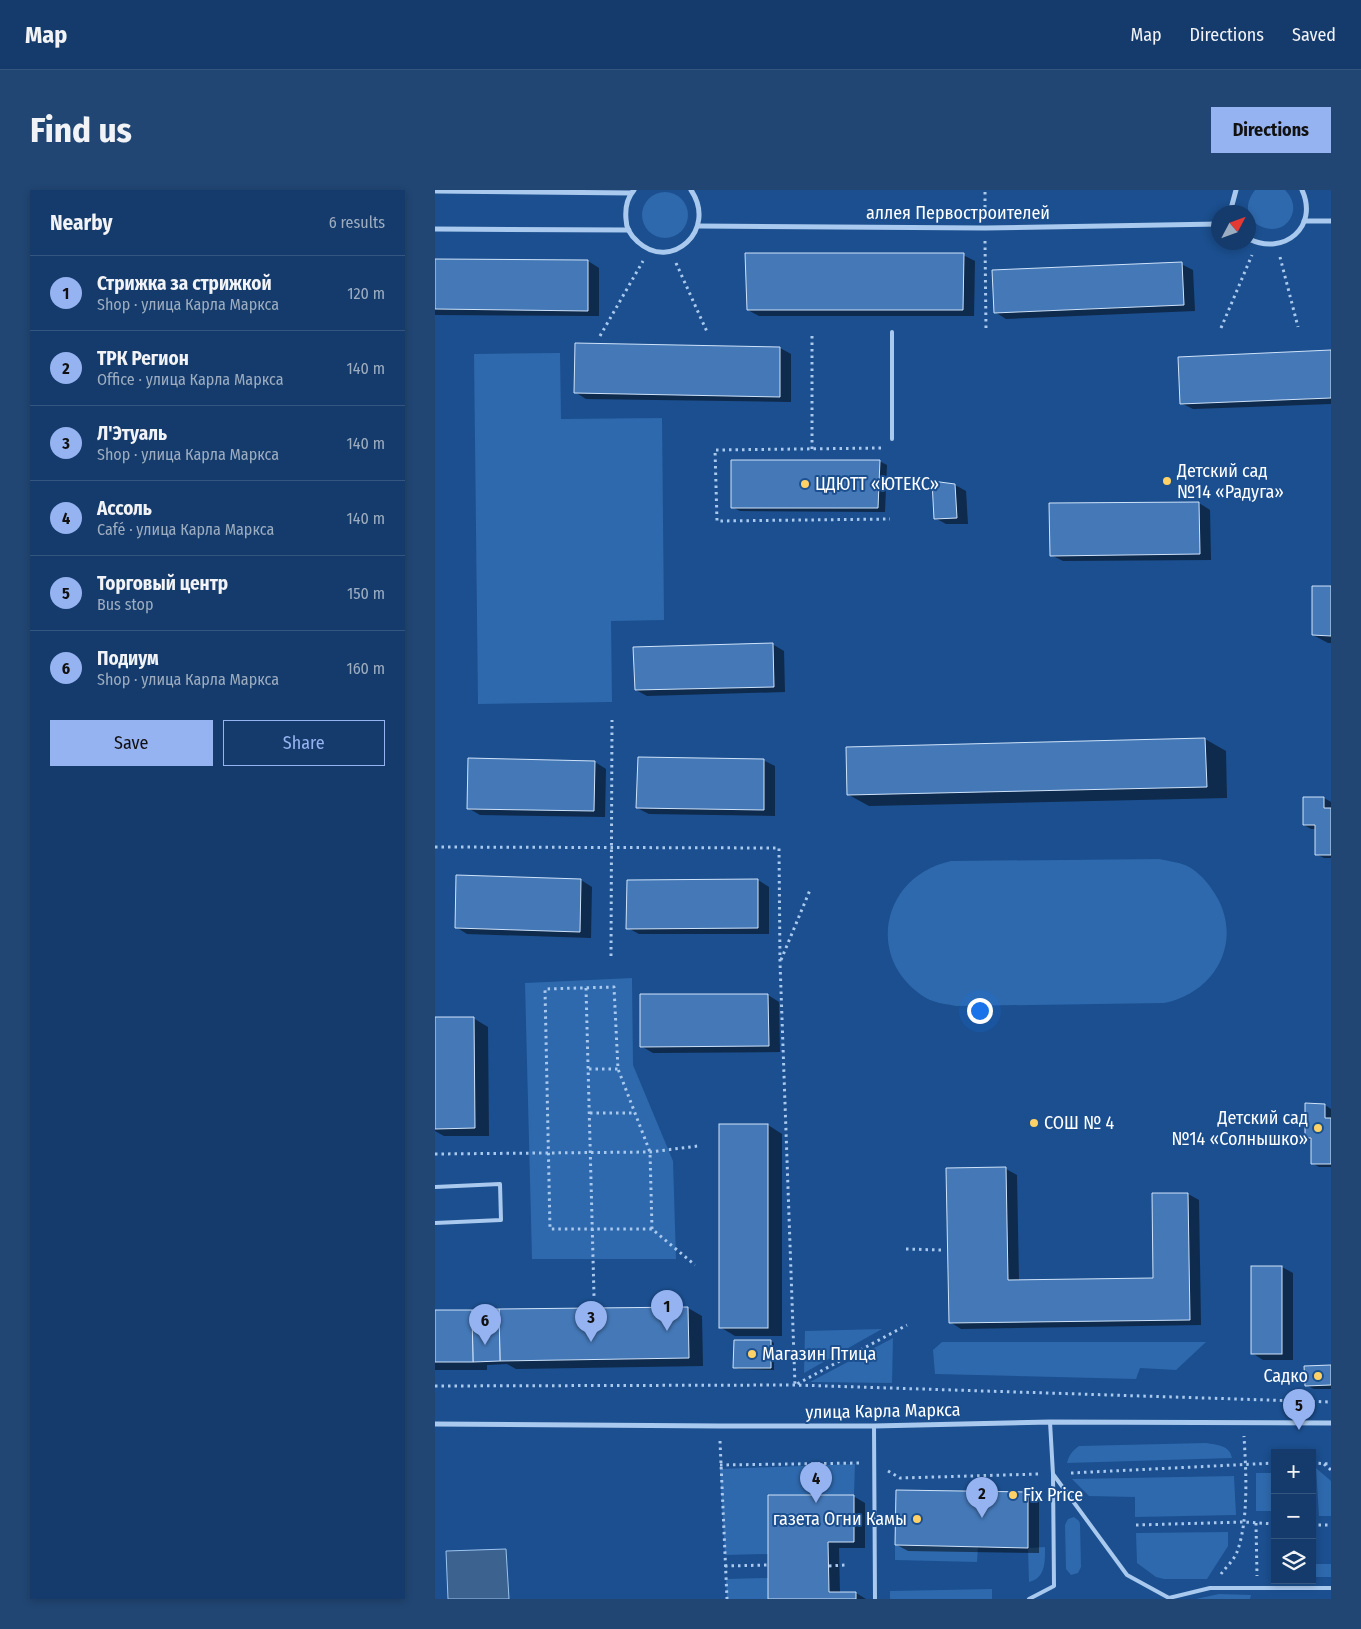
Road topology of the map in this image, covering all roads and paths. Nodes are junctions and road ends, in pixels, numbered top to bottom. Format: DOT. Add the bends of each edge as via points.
graph roads {
  1 [pos="691,190"];
  2 [pos="985,190"];
  3 [pos="1236,190"];
  4 [pos="1302,190"];
  5 [pos="435,191"];
  6 [pos="633,192"];
  7 [pos="1232,205"];
  8 [pos="1304,221"];
  9 [pos="1331,221"];
  10 [pos="1211,224"];
  11 [pos="698,226"];
  12 [pos="985,228"];
  13 [pos="435,229"];
  14 [pos="629,230"];
  15 [pos="1257,243"];
  16 [pos="1277,244"];
  17 [pos="650,249"];
  18 [pos="670,251"];
  19 [pos="1221,328"];
  20 [pos="1298,328"];
  21 [pos="986,330"];
  22 [pos="891,332"];
  23 [pos="812,333"];
  24 [pos="708,334"];
  25 [pos="600,336"];
  26 [pos="892,439"];
  27 [pos="882,448"];
  28 [pos="812,449"];
  29 [pos="890,519"];
  30 [pos="611,720"];
  31 [pos="435,847"];
  32 [pos="611,847"];
  33 [pos="810,890"];
  34 [pos="611,956"];
  35 [pos="780,962"];
  36 [pos="586,988"];
  37 [pos="589,1069"];
  38 [pos="619,1069"];
  39 [pos="590,1113"];
  40 [pos="635,1113"];
  41 [pos="698,1146"];
  42 [pos="591,1152"];
  43 [pos="650,1152"];
  44 [pos="548,1153"];
  45 [pos="435,1154"];
  46 [pos="435,1187"];
  47 [pos="435,1223"];
  48 [pos="592,1228"];
  49 [pos="652,1229"];
  50 [pos="906,1249"];
  51 [pos="941,1250"];
  52 [pos="695,1265"];
  53 [pos="594,1296"];
  54 [pos="907,1325"];
  55 [pos="795,1385"];
  56 [pos="435,1386"];
  57 [pos="1331,1402"];
  58 [pos="1050,1422"];
  59 [pos="1331,1423"];
  60 [pos="435,1424"];
  61 [pos="874,1426"];
  62 [pos="720,1441"];
  63 [pos="875,1462"];
  64 [pos="1271,1463"];
  65 [pos="1316,1463"];
  66 [pos="1245,1464"];
  67 [pos="1324,1464"];
  68 [pos="1331,1464"];
  69 [pos="720,1465"];
  70 [pos="1331,1470"];
  71 [pos="1053,1474"];
  72 [pos="1244,1522"];
  73 [pos="1256,1523"];
  74 [pos="1271,1524"];
  75 [pos="1136,1525"];
  76 [pos="1316,1525"];
  77 [pos="1331,1525"];
  78 [pos="768,1565"];
  79 [pos="845,1565"];
  80 [pos="725,1566"];
  81 [pos="829,1566"];
  82 [pos="1210,1588"];
  83 [pos="1257,1588"];
  84 [pos="1331,1588"];
  85 [pos="1169,1598"];
  86 [pos="727,1599"];
  87 [pos="875,1599"];
  88 [pos="1029,1599"];
  1 -- 11 [label="street" via="699,207"];
  2 -- 12 [label="path"];
  3 -- 7 [label="street"];
  4 -- 8 [label="street" via="1306,200"];
  5 -- 6 [label="street"];
  6 -- 14 [label="street" via="625,211"];
  8 -- 9 [label="street"];
  8 -- 16 [label="street" via="1293,236"];
  10 -- 12 [label="street, аллея Первостроителей"];
  11 -- 12 [label="street, аллея Первостроителей"];
  11 -- 18 [label="street" via="687,242"];
  12 -- 21 [label="path"];
  13 -- 14 [label="street"];
  14 -- 17 [label="street" via="641,245"];
  15 -- 16 [label="street"];
  15 -- 19 [label="path"];
  16 -- 20 [label="path"];
  17 -- 18 [label="street"];
  17 -- 25 [label="path"];
  18 -- 24 [label="path"];
  22 -- 26 [label="lane"];
  23 -- 28 [label="path"];
  27 -- 28 [label="path"];
  28 -- 29 [label="path" via="715,450 717,521"];
  30 -- 32 [label="path"];
  31 -- 32 [label="path"];
  32 -- 34 [label="path"];
  32 -- 35 [label="path" via="779,848"];
  33 -- 35 [label="path"];
  35 -- 55 [label="path"];
  36 -- 37 [label="path"];
  36 -- 38 [label="path" via="614,987"];
  36 -- 44 [label="path" via="545,989"];
  37 -- 38 [label="path"];
  37 -- 39 [label="path"];
  38 -- 40 [label="path"];
  39 -- 40 [label="path"];
  39 -- 42 [label="path"];
  40 -- 43 [label="path"];
  41 -- 43 [label="path"];
  42 -- 43 [label="path"];
  42 -- 44 [label="path"];
  42 -- 48 [label="path"];
  43 -- 49 [label="path"];
  44 -- 45 [label="path"];
  44 -- 48 [label="path" via="550,1228"];
  46 -- 47 [label="lane" via="500,1184 501,1220"];
  48 -- 49 [label="path"];
  48 -- 53 [label="path"];
  49 -- 52 [label="path"];
  50 -- 51 [label="path"];
  54 -- 55 [label="path"];
  55 -- 56 [label="path"];
  55 -- 57 [label="path"];
  58 -- 59 [label="street, улица Карла Маркса"];
  58 -- 61 [label="street, улица Карла Маркса"];
  58 -- 71 [label="lane"];
  60 -- 61 [label="street, улица Карла Маркса"];
  61 -- 63 [label="lane"];
  62 -- 69 [label="path"];
  63 -- 69 [label="path"];
  63 -- 71 [label="path" via="900,1478"];
  63 -- 87 [label="lane"];
  64 -- 66 [label="path"];
  65 -- 67 [label="path"];
  66 -- 71 [label="path"];
  66 -- 72 [label="path"];
  67 -- 68 [label="path"];
  67 -- 70 [label="path"];
  69 -- 86 [label="path"];
  71 -- 85 [label="lane" via="1127,1575"];
  71 -- 88 [label="lane" via="1054,1586"];
  72 -- 73 [label="path"];
  72 -- 75 [label="path"];
  72 -- 82 [label="path" via="1237,1553"];
  73 -- 74 [label="path"];
  73 -- 83 [label="path"];
  76 -- 77 [label="path"];
  78 -- 80 [label="path"];
  79 -- 81 [label="path"];
  82 -- 83 [label="lane"];
  82 -- 85 [label="lane"];
  83 -- 84 [label="lane"];
}
